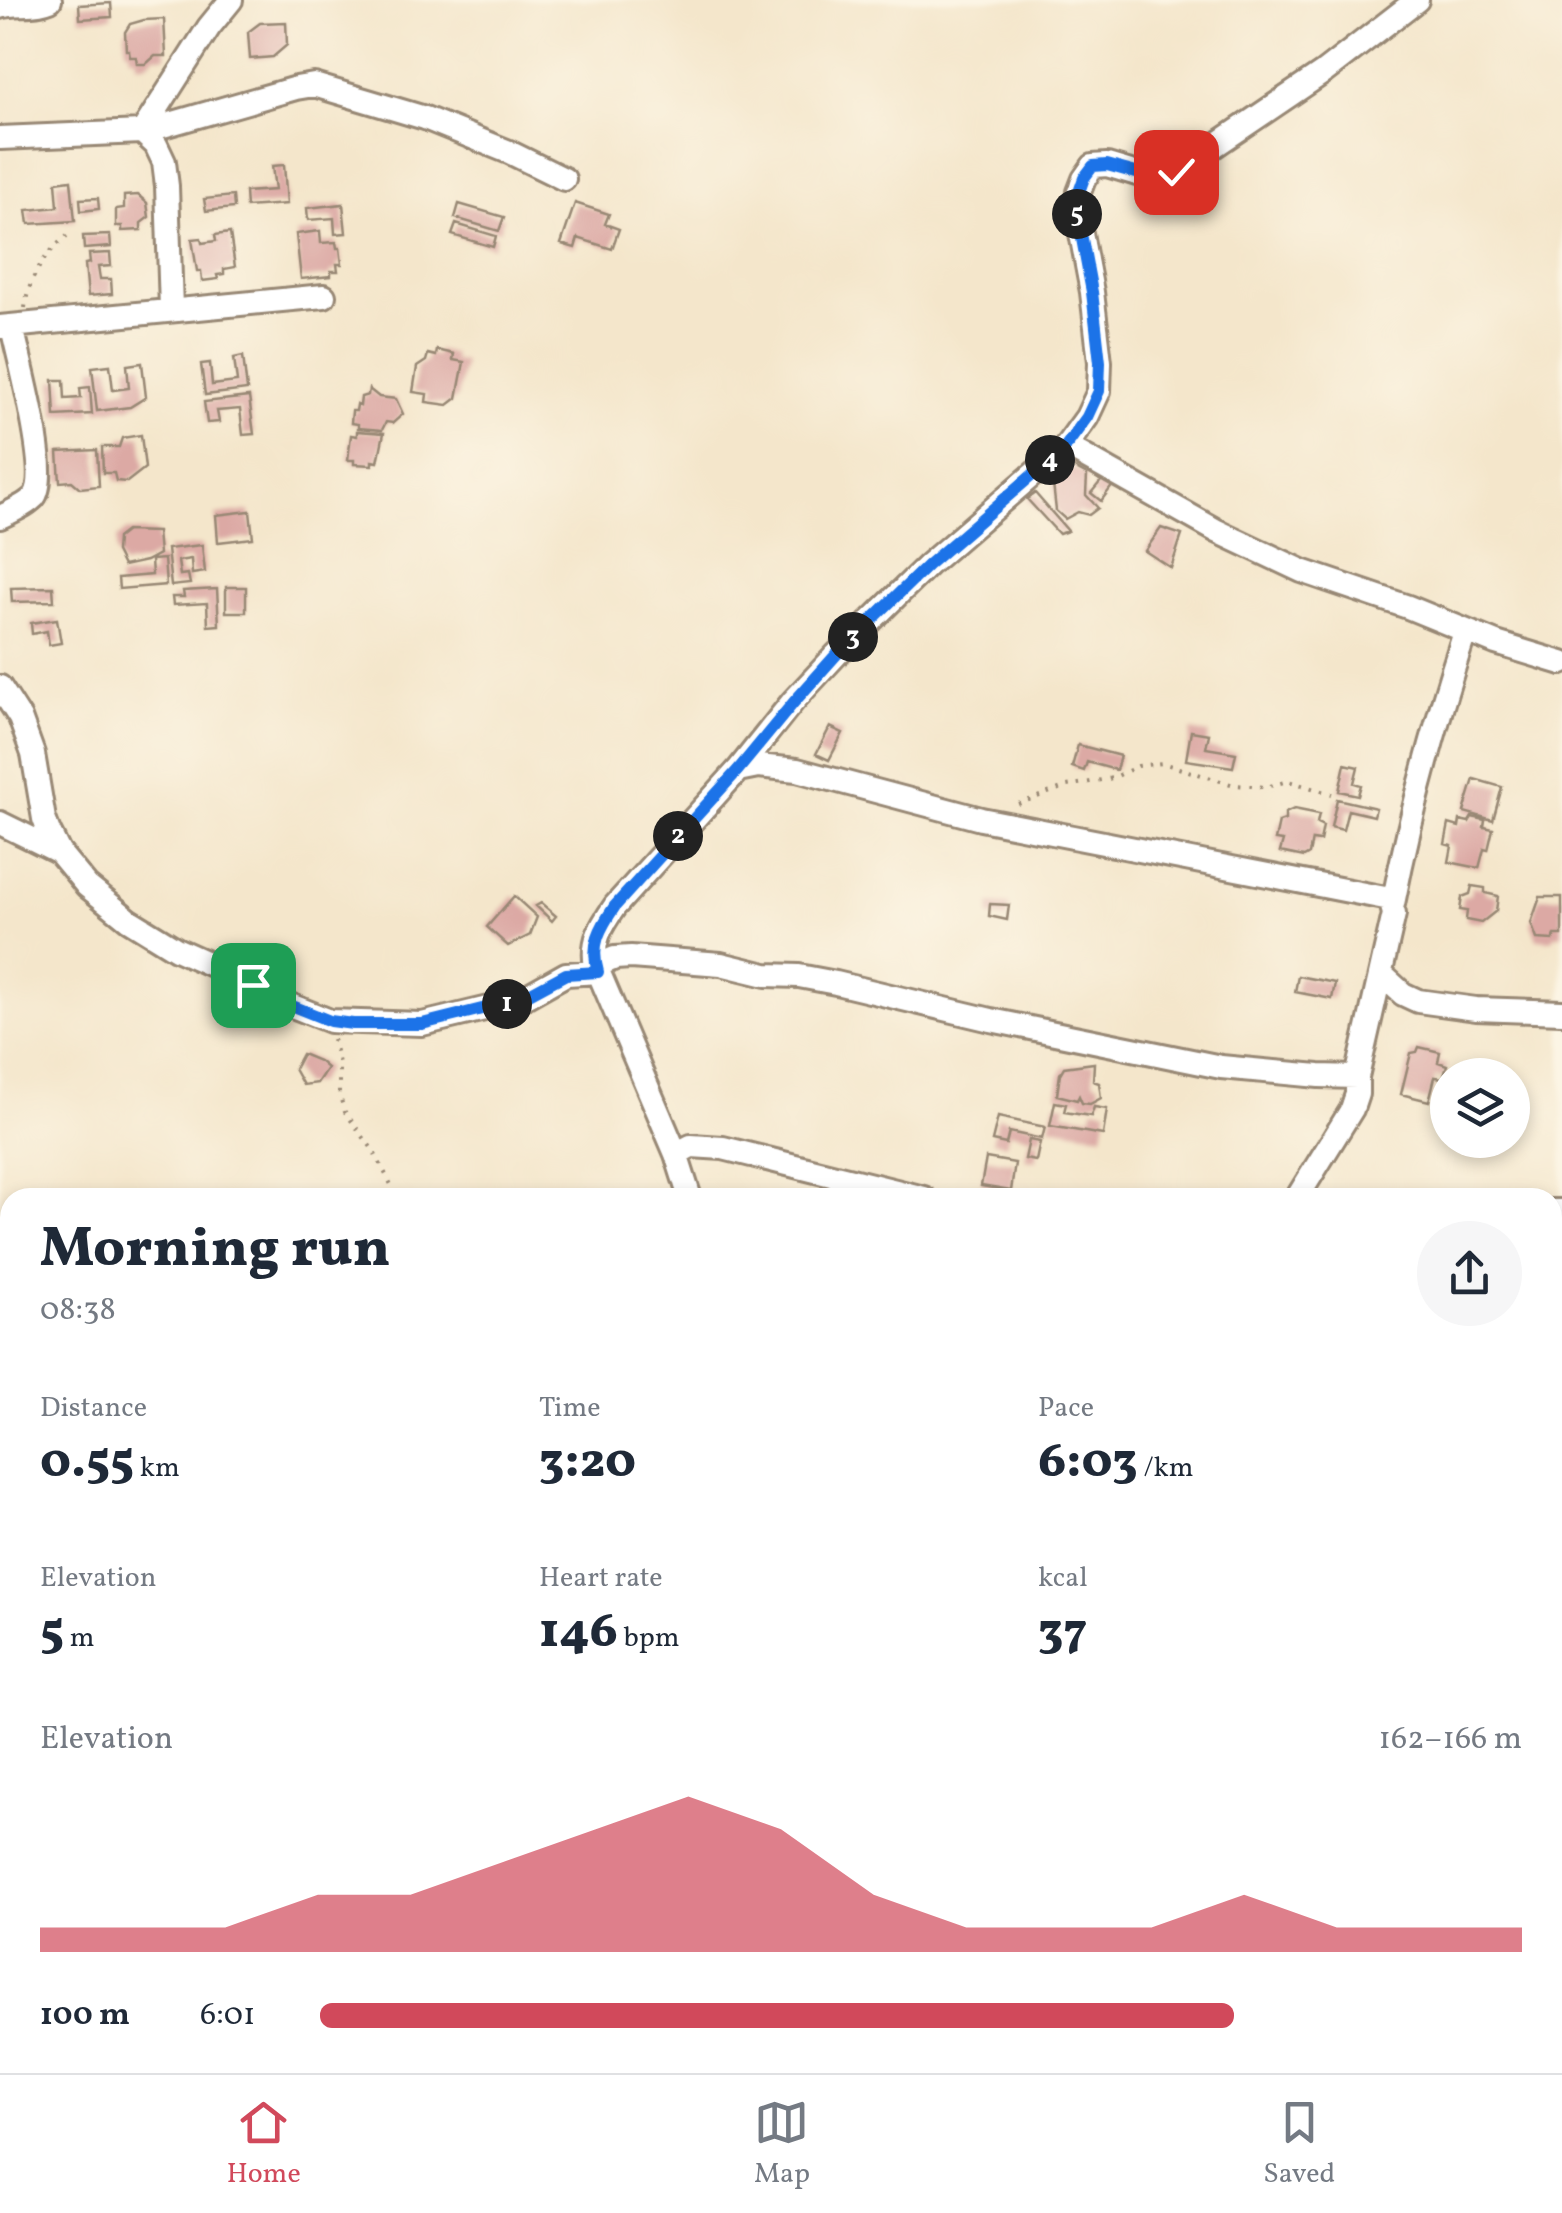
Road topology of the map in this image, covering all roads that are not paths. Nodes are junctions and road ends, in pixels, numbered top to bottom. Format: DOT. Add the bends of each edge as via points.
graph roads {
  1 [pos="50,0"];
  2 [pos="230,0"];
  3 [pos="1417,0"];
  4 [pos="0,7"];
  5 [pos="142,132"];
  6 [pos="0,138"];
  7 [pos="564,179"];
  8 [pos="324,296"];
  9 [pos="171,309"];
  10 [pos="12,326"];
  11 [pos="1066,446"];
  12 [pos="0,517"];
  13 [pos="1465,632"];
  14 [pos="1562,663"];
  15 [pos="0,687"];
  16 [pos="738,770"];
  17 [pos="0,823"];
  18 [pos="58,852"];
  19 [pos="1393,904"];
  20 [pos="597,969"];
  21 [pos="1381,974"];
  22 [pos="1562,1012"];
  23 [pos="1357,1077"];
  24 [pos="676,1154"];
  25 [pos="687,1188"];
  26 [pos="884,1188"];
  27 [pos="1302,1188"];
  1 -- 4 [label="street"];
  2 -- 5 [label="street"];
  3 -- 11 [label="street" via="1176,172 1147,176 1093,166 1077,212 1100,380 1096,402"];
  5 -- 6 [label="street"];
  5 -- 7 [label="street" via="314,86 425,118"];
  5 -- 9 [label="street" via="164,162"];
  8 -- 9 [label="street"];
  9 -- 10 [label="street"];
  10 -- 12 [label="street" via="38,448 39,485 35,496"];
  11 -- 13 [label="street" via="1302,571"];
  11 -- 16 [label="street" via="882,608"];
  13 -- 14 [label="street"];
  13 -- 19 [label="street" via="1412,809"];
  15 -- 18 [label="street" via="27,736"];
  16 -- 19 [label="street" via="797,770 981,818 1386,896"];
  16 -- 20 [label="street" via="609,915 595,941"];
  17 -- 18 [label="street"];
  18 -- 20 [label="street" via="129,920 330,1021 422,1024 518,1000 566,974"];
  19 -- 21 [label="street"];
  20 -- 23 [label="street" via="631,956 721,964 1221,1067"];
  20 -- 24 [label="street"];
  21 -- 22 [label="street" via="1418,1000"];
  21 -- 23 [label="street"];
  23 -- 27 [label="street" via="1352,1110"];
  24 -- 25 [label="street"];
  24 -- 26 [label="street" via="691,1146 723,1148"];
}
